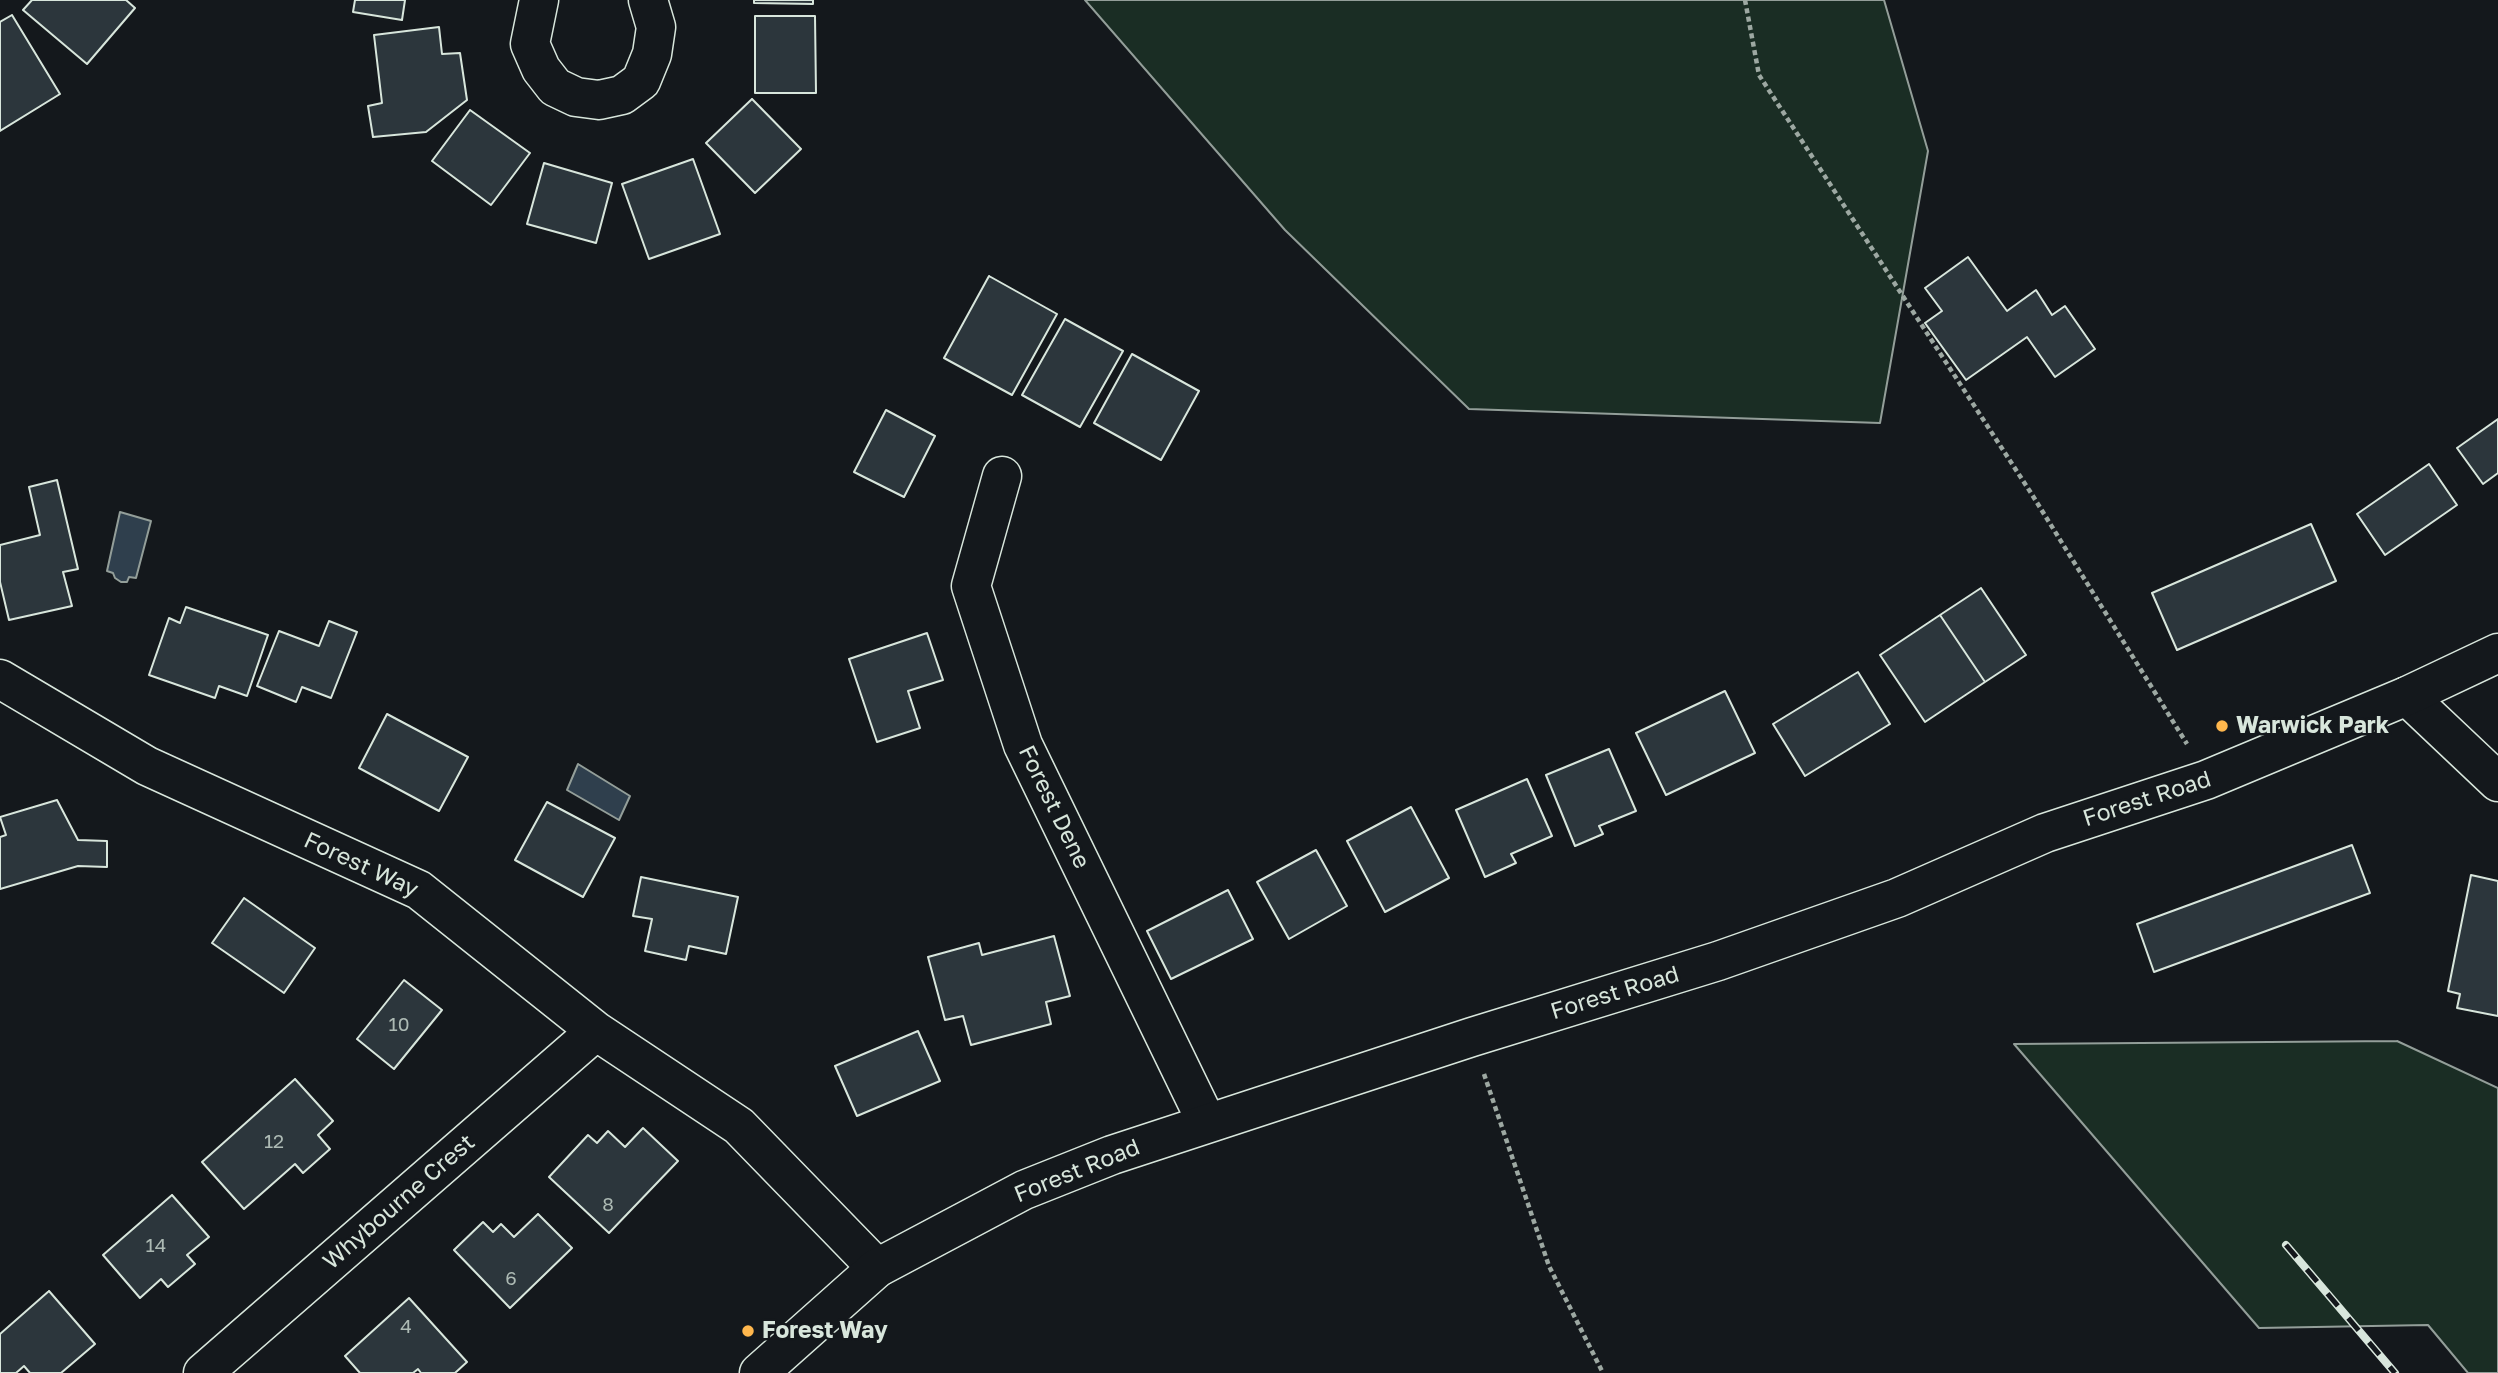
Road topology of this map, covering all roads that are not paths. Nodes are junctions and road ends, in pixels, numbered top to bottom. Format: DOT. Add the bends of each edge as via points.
graph roads {
  1 [pos="539,0"];
  2 [pos="648,0"];
  3 [pos="1002,475"];
  4 [pos="2498,653"];
  5 [pos="0,679"];
  6 [pos="2407,696"];
  7 [pos="2498,782"];
  8 [pos="596,1031"];
  9 [pos="1207,1123"];
  10 [pos="877,1268"];
  11 [pos="203,1373"];
  12 [pos="759,1373"];
  1 -- 2 [label="street" via="530,44 541,69 555,87 576,97 599,100 622,95 641,81 656,27"];
  3 -- 9 [label="street, Forest Dene" via="971,586 1023,745"];
  4 -- 6 [label="street, Forest Road"];
  5 -- 8 [label="street, Forest Way" via="147,766 419,890"];
  6 -- 7 [label="street"];
  6 -- 9 [label="street, Forest Road" via="2206,780 2045,832 1897,898 1744,952"];
  8 -- 10 [label="street, Forest Way" via="739,1126"];
  8 -- 11 [label="street, Whybourne Crest"];
  9 -- 10 [label="street, Forest Road" via="1024,1190"];
  10 -- 12 [label="street, Forest Road"];
}
